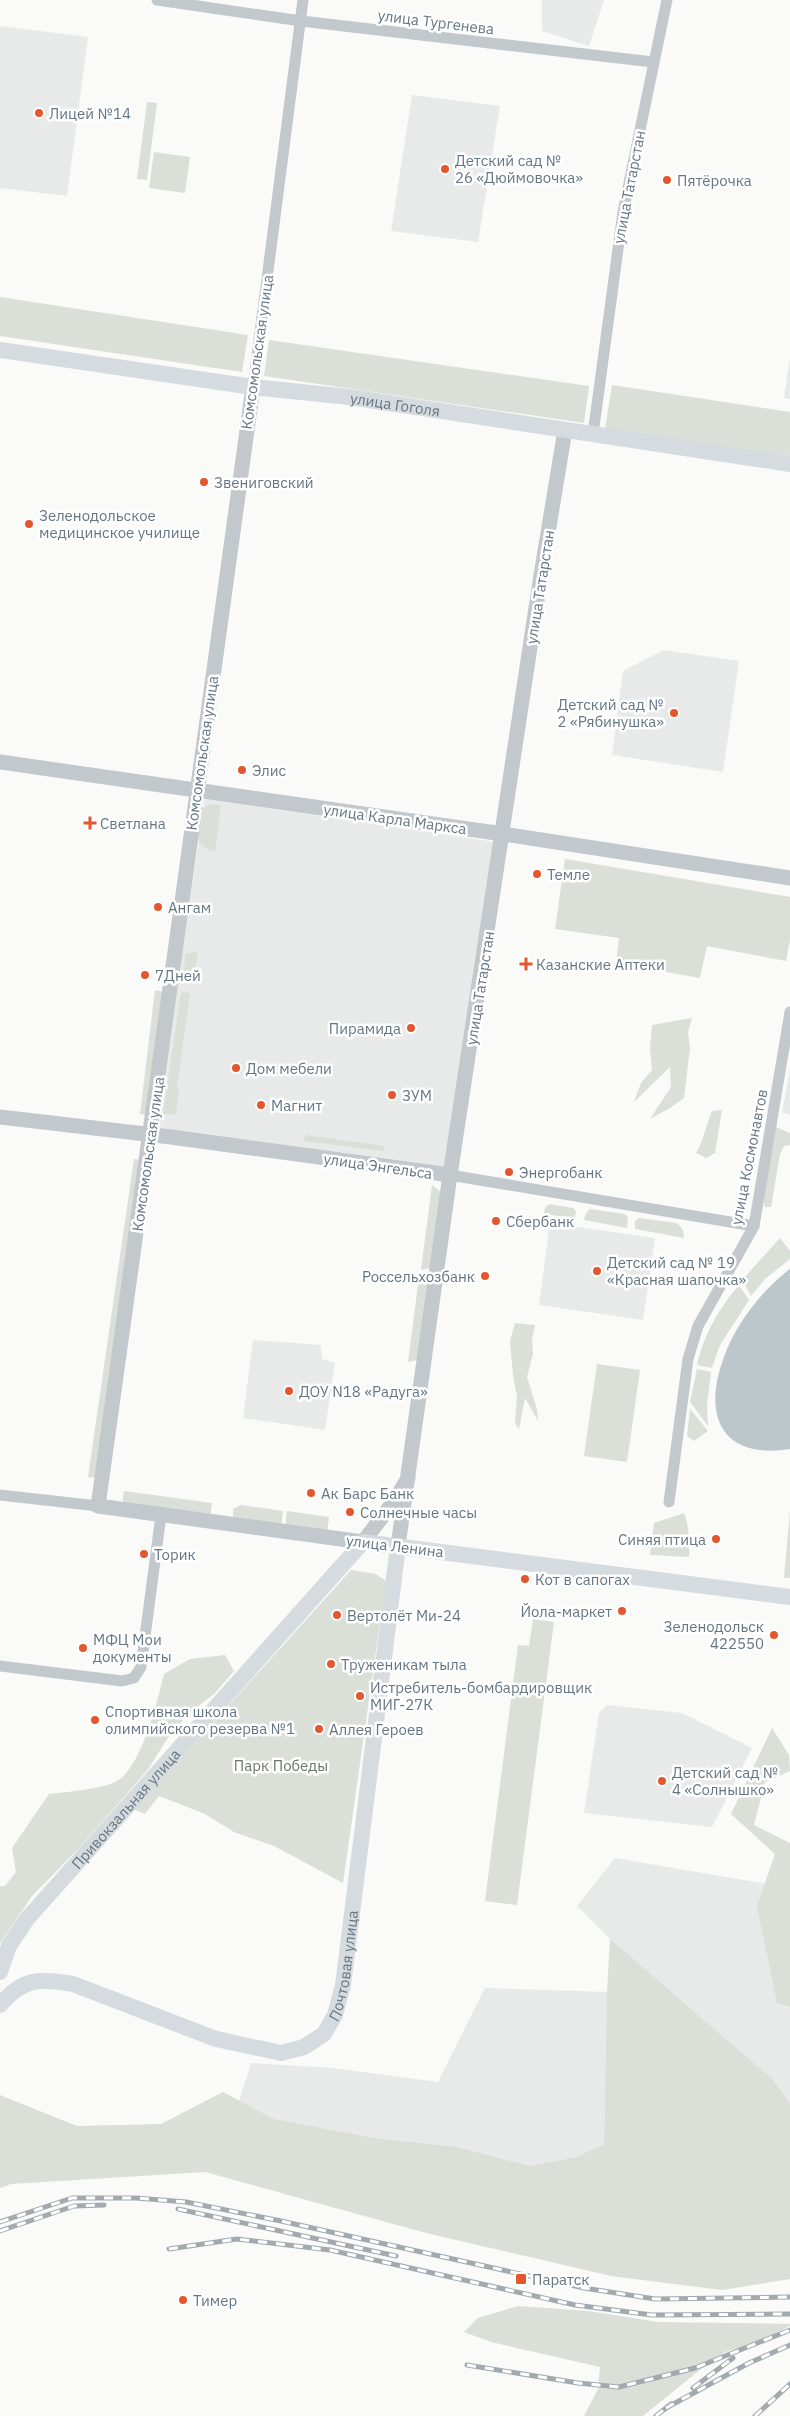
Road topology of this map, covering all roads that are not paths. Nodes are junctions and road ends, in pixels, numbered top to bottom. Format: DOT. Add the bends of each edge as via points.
graph roads {
  1 [pos="157,0"];
  2 [pos="303,0"];
  3 [pos="667,0"];
  4 [pos="301,21"];
  5 [pos="653,62"];
  6 [pos="0,350"];
  7 [pos="253,387"];
  8 [pos="565,430"];
  9 [pos="592,434"];
  10 [pos="790,464"];
  11 [pos="0,762"];
  12 [pos="196,790"];
  13 [pos="503,834"];
  14 [pos="790,878"];
  15 [pos="790,1012"];
  16 [pos="0,1117"];
  17 [pos="151,1135"];
  18 [pos="450,1175"];
  19 [pos="754,1226"];
  20 [pos="408,1478"];
  21 [pos="0,1495"];
  22 [pos="669,1502"];
  23 [pos="98,1506"];
  24 [pos="161,1515"];
  25 [pos="363,1542"];
  26 [pos="398,1546"];
  27 [pos="790,1597"];
  28 [pos="0,1666"];
  29 [pos="0,1972"];
  30 [pos="0,2005"];
  1 -- 4 [label="street, улица Тургенева"];
  2 -- 4 [label="street, Комсомольская улица"];
  3 -- 5 [label="street, улица Татарстан"];
  4 -- 5 [label="street, улица Тургенева"];
  4 -- 7 [label="street, Комсомольская улица"];
  5 -- 9 [label="street, улица Татарстан" via="614,268"];
  6 -- 7 [label="main road, улица Гоголя"];
  7 -- 8 [label="main road, улица Гоголя" via="348,397"];
  7 -- 12 [label="street, Комсомольская улица"];
  8 -- 9 [label="main road, улица Гоголя"];
  8 -- 13 [label="street, улица Татарстан"];
  9 -- 10 [label="main road, улица Гоголя"];
  11 -- 12 [label="street, улица Карла Маркса"];
  12 -- 13 [label="street, улица Карла Маркса"];
  12 -- 17 [label="street, Комсомольская улица"];
  13 -- 14 [label="street, улица Карла Маркса"];
  13 -- 18 [label="street, улица Татарстан"];
  15 -- 19 [label="street, улица Космонавтов"];
  16 -- 17 [label="street, улица Энгельса"];
  17 -- 18 [label="street, улица Энгельса"];
  17 -- 23 [label="street, Комсомольская улица"];
  18 -- 19 [label="street, улица Энгельса"];
  18 -- 20 [label="street, улица Татарстан"];
  19 -- 22 [label="street, улица Космонавтов" via="698,1326 688,1359"];
  20 -- 25 [label="street"];
  20 -- 26 [label="street, улица Татарстан"];
  21 -- 23 [label="street, улица Ленина"];
  23 -- 24 [label="street, улица Ленина"];
  24 -- 25 [label="street, улица Ленина"];
  24 -- 28 [label="street" via="141,1667 134,1678 122,1681"];
  25 -- 26 [label="main road, улица Ленина"];
  25 -- 29 [label="main road, Привокзальная улица" via="27,1920 9,1946"];
  26 -- 27 [label="main road, улица Ленина"];
  26 -- 30 [label="main road, Почтовая улица" via="343,1985 335,2015 324,2034 304,2047 281,2053 247,2047 216,2039 72,1984 50,1980 27,1982 12,1990"];
}
